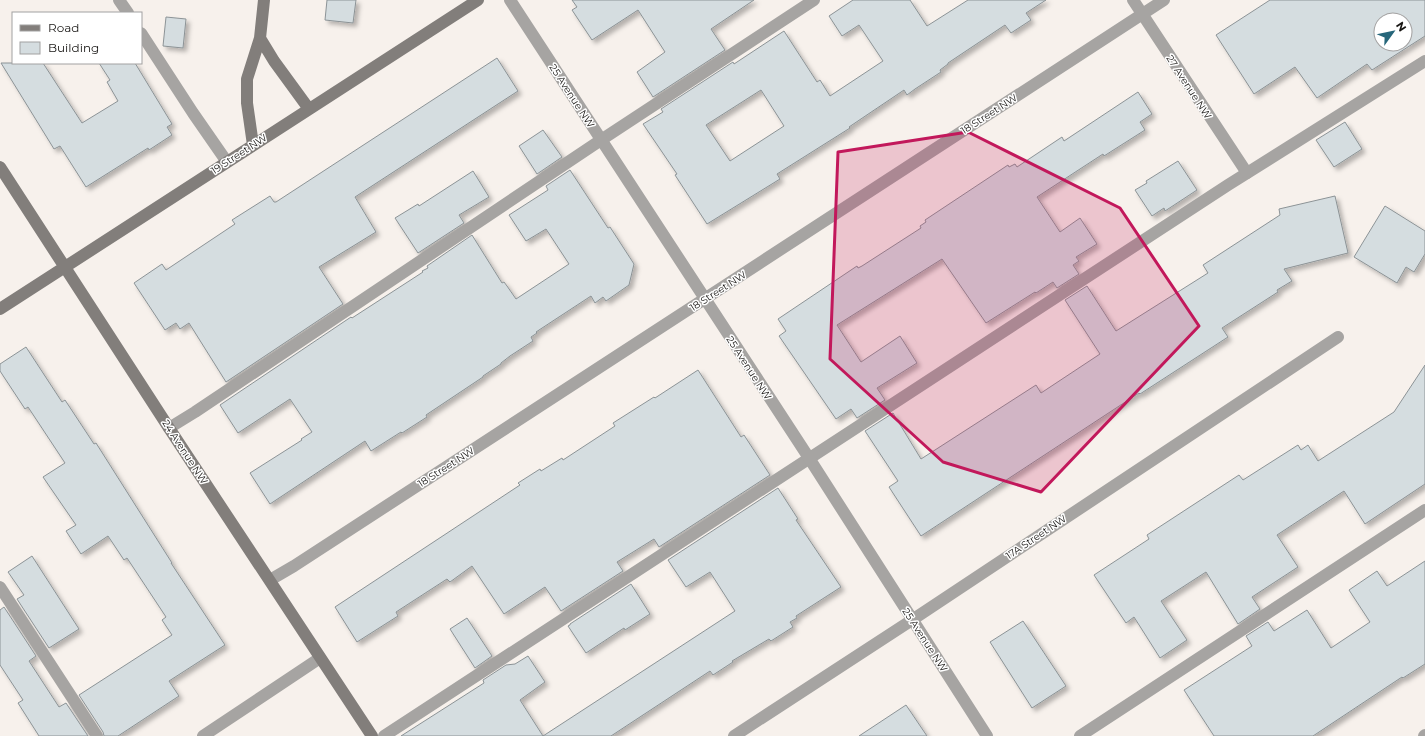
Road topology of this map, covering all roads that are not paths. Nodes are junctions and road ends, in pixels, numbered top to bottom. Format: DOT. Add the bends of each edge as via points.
graph roads {
  1 [pos="119,0"];
  2 [pos="264,0"];
  3 [pos="478,0"];
  4 [pos="510,0"];
  5 [pos="814,0"];
  6 [pos="1133,0"];
  7 [pos="1164,0"];
  8 [pos="127,12"];
  9 [pos="1142,14"];
  10 [pos="142,35"];
  11 [pos="260,38"];
  12 [pos="1425,61"];
  13 [pos="309,109"];
  14 [pos="601,140"];
  15 [pos="253,145"];
  16 [pos="227,162"];
  17 [pos="0,167"];
  18 [pos="1247,173"];
  19 [pos="65,267"];
  20 [pos="705,299"];
  21 [pos="0,309"];
  22 [pos="1338,337"];
  23 [pos="169,428"];
  24 [pos="809,458"];
  25 [pos="1425,510"];
  26 [pos="270,580"];
  27 [pos="0,587"];
  28 [pos="912,620"];
  29 [pos="320,658"];
  30 [pos="97,736"];
  31 [pos="203,736"];
  32 [pos="372,736"];
  33 [pos="384,736"];
  34 [pos="734,736"];
  35 [pos="987,736"];
  36 [pos="1080,736"];
  1 -- 8 [label="street"];
  2 -- 11 [label="street"];
  3 -- 13 [label="street, 19 Street NW"];
  4 -- 14 [label="street, 25 Avenue NW"];
  5 -- 14 [label="street"];
  6 -- 9 [label="street, 27 Avenue NW"];
  7 -- 9 [label="street, 18 Street NW"];
  9 -- 18 [label="street, 27 Avenue NW"];
  9 -- 20 [label="street, 18 Street NW"];
  10 -- 16 [label="street"];
  11 -- 13 [label="street"];
  11 -- 15 [label="street" via="246,79"];
  12 -- 18 [label="street"];
  13 -- 15 [label="street, 19 Street NW"];
  14 -- 20 [label="street, 25 Avenue NW"];
  14 -- 23 [label="street"];
  15 -- 16 [label="street, 19 Street NW"];
  16 -- 19 [label="street, 19 Street NW"];
  17 -- 19 [label="street, 24 Avenue NW"];
  18 -- 24 [label="street"];
  19 -- 21 [label="street, 19 Street NW"];
  19 -- 23 [label="street, 24 Avenue NW"];
  20 -- 24 [label="street, 25 Avenue NW"];
  20 -- 26 [label="street, 18 Street NW"];
  22 -- 28 [label="street, 17A Street NW"];
  23 -- 26 [label="street, 24 Avenue NW"];
  24 -- 28 [label="street, 25 Avenue NW"];
  24 -- 33 [label="street"];
  25 -- 36 [label="street"];
  26 -- 29 [label="street, 24 Avenue NW"];
  27 -- 30 [label="street"];
  28 -- 34 [label="street, 17A Street NW"];
  28 -- 35 [label="street, 25 Avenue NW"];
  29 -- 31 [label="street"];
  29 -- 32 [label="street, 24 Avenue NW"];
}
